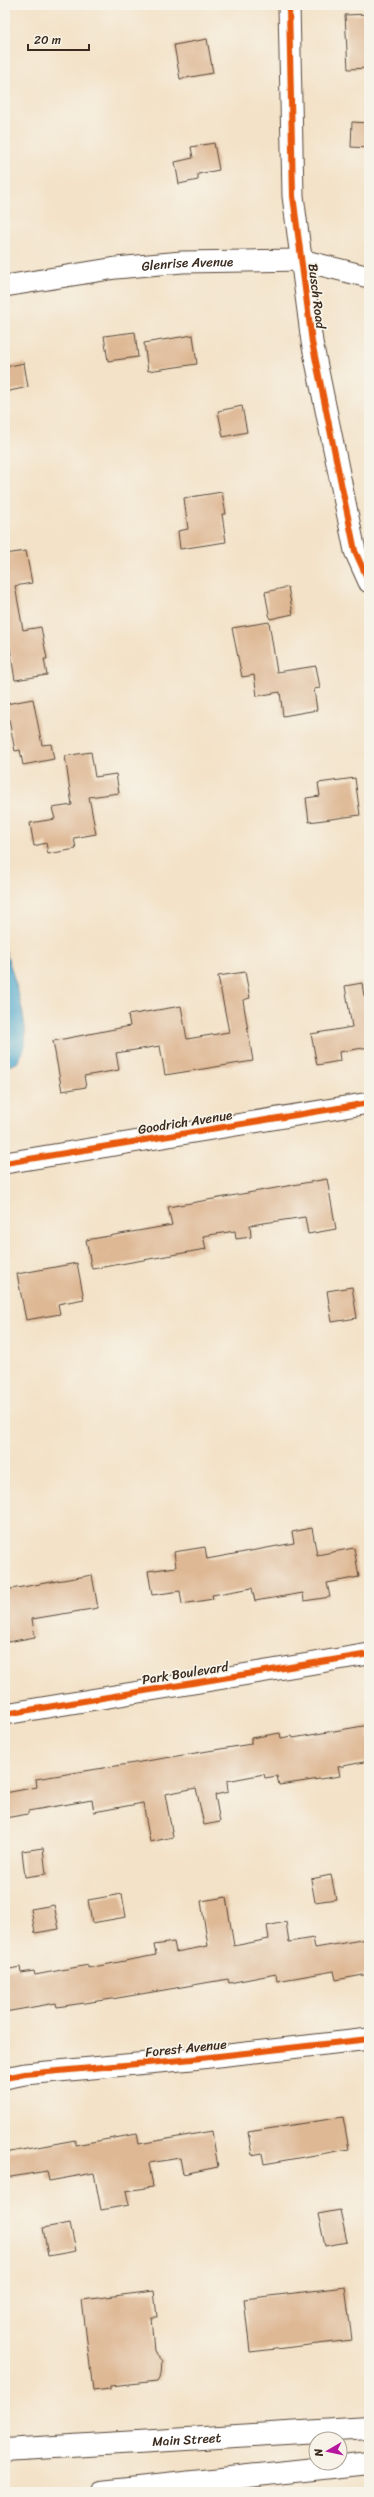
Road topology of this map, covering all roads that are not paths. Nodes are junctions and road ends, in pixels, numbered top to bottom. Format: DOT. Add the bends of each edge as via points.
graph roads {
  1 [pos="289,5"];
  2 [pos="301,260"];
  3 [pos="369,277"];
  4 [pos="5,286"];
  5 [pos="369,582"];
  6 [pos="369,1103"];
  7 [pos="5,1163"];
  8 [pos="369,1654"];
  9 [pos="5,1714"];
  10 [pos="369,2039"];
  11 [pos="5,2078"];
  12 [pos="369,2428"];
  13 [pos="5,2450"];
  14 [pos="369,2463"];
  15 [pos="101,2492"];
  1 -- 2 [label="street, Busch Road" via="292,177"];
  2 -- 3 [label="street, Glenrise Avenue"];
  2 -- 4 [label="street, Glenrise Avenue" via="182,262 116,268"];
  2 -- 5 [label="street, Busch Road" via="312,342 354,551"];
  6 -- 7 [label="street, Goodrich Avenue"];
  8 -- 9 [label="street, Park Boulevard"];
  10 -- 11 [label="street, Forest Avenue"];
  12 -- 13 [label="street, Main Street"];
  14 -- 15 [label="street"];
}
